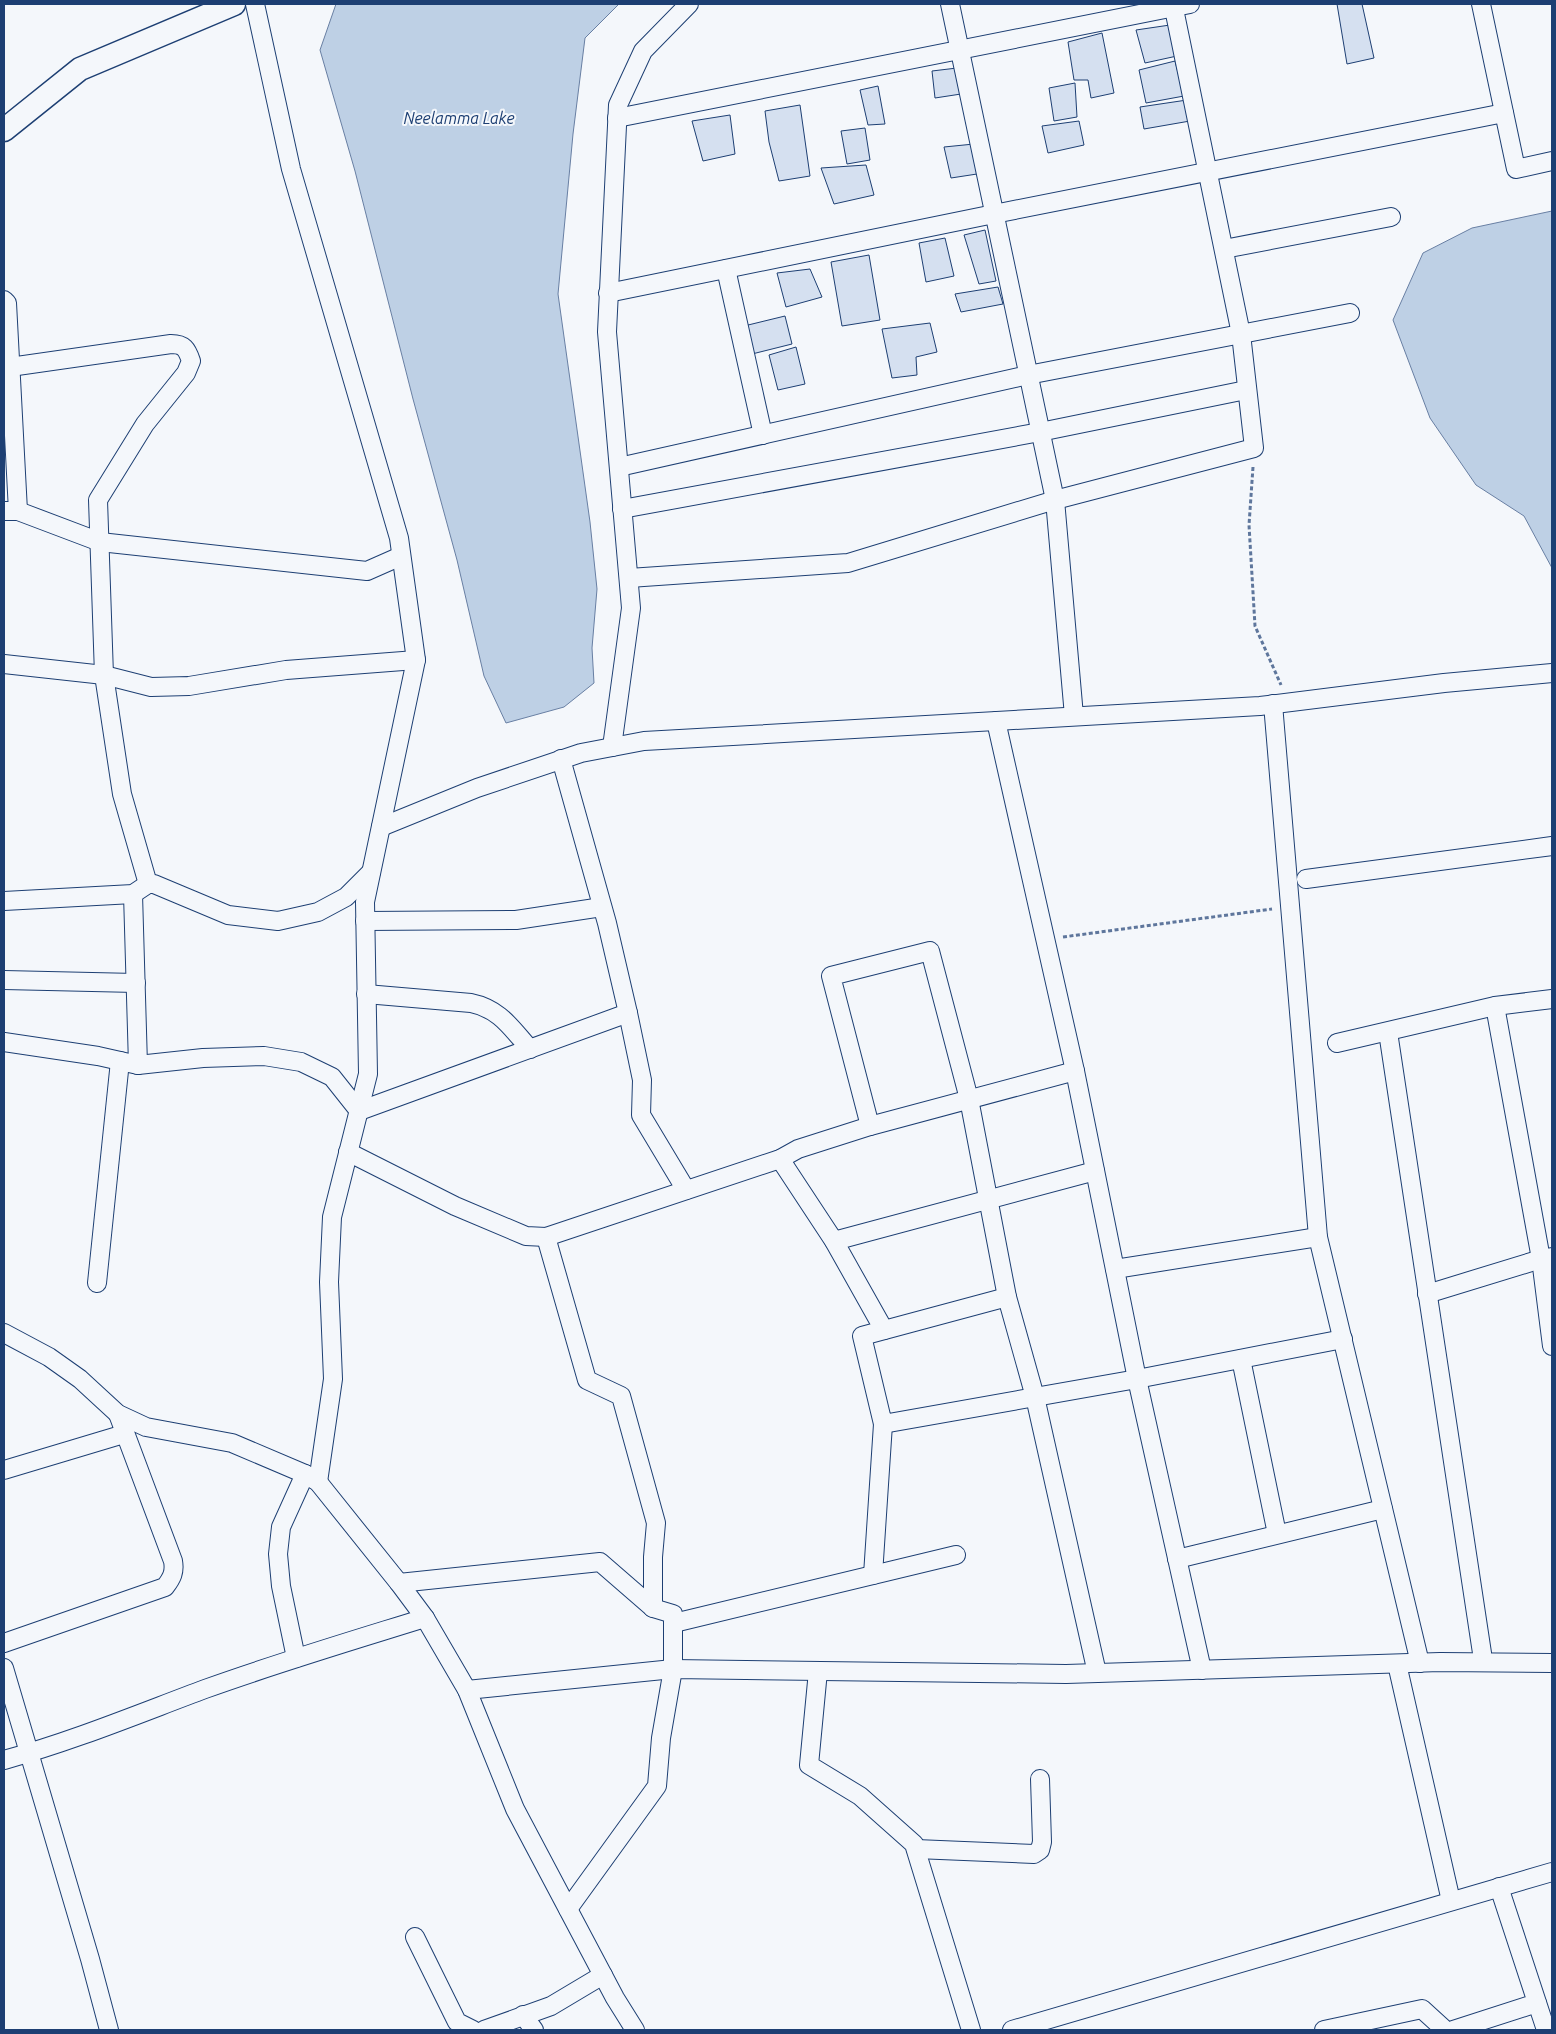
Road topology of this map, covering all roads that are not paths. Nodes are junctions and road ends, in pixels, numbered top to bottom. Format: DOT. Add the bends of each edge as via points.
graph roads {
  1 [pos="234,4"];
  2 [pos="255,4"];
  3 [pos="689,4"];
  4 [pos="950,4"];
  5 [pos="1481,4"];
  6 [pos="1179,5"];
  7 [pos="960,50"];
  8 [pos="1504,113"];
  9 [pos="617,118"];
  10 [pos="4,130"];
  11 [pos="1552,161"];
  12 [pos="1208,171"];
  13 [pos="994,214"];
  14 [pos="1391,217"];
  15 [pos="1224,248"];
  16 [pos="726,269"];
  17 [pos="608,293"];
  18 [pos="4,300"];
  19 [pos="1350,313"];
  20 [pos="1241,334"];
  21 [pos="10,367"];
  22 [pos="1028,375"];
  23 [pos="1246,390"];
  24 [pos="1040,432"];
  25 [pos="763,435"];
  26 [pos="619,467"];
  27 [pos="1054,500"];
  28 [pos="622,509"];
  29 [pos="11,511"];
  30 [pos="100,542"];
  31 [pos="401,556"];
  32 [pos="628,578"];
  33 [pos="416,660"];
  34 [pos="4,664"];
  35 [pos="1552,673"];
  36 [pos="104,675"];
  37 [pos="1280,703"];
  38 [pos="1074,716"];
  39 [pos="996,720"];
  40 [pos="612,747"];
  41 [pos="561,759"];
  42 [pos="381,827"];
  43 [pos="1552,846"];
  44 [pos="371,872"];
  45 [pos="1306,878"];
  46 [pos="148,884"];
  47 [pos="133,894"];
  48 [pos="4,901"];
  49 [pos="602,907"];
  50 [pos="365,920"];
  51 [pos="4,980"];
  52 [pos="136,983"];
  53 [pos="366,994"];
  54 [pos="1552,999"];
  55 [pos="1495,1006"];
  56 [pos="628,1013"];
  57 [pos="1388,1032"];
  58 [pos="4,1042"];
  59 [pos="1337,1043"];
  60 [pos="530,1049"];
  61 [pos="120,1061"];
  62 [pos="138,1065"];
  63 [pos="1076,1071"];
  64 [pos="969,1099"];
  65 [pos="358,1111"];
  66 [pos="870,1126"];
  67 [pos="348,1152"];
  68 [pos="780,1159"];
  69 [pos="1095,1171"];
  70 [pos="686,1190"];
  71 [pos="989,1199"];
  72 [pos="546,1237"];
  73 [pos="1318,1237"];
  74 [pos="834,1240"];
  75 [pos="1547,1258"];
  76 [pos="1115,1269"];
  77 [pos="97,1283"];
  78 [pos="1427,1294"];
  79 [pos="1007,1297"];
  80 [pos="884,1330"];
  81 [pos="4,1333"];
  82 [pos="1342,1339"];
  83 [pos="1552,1346"];
  84 [pos="1241,1359"];
  85 [pos="1137,1379"];
  86 [pos="1035,1397"];
  87 [pos="118,1414"];
  88 [pos="883,1424"];
  89 [pos="124,1434"];
  90 [pos="4,1470"];
  91 [pos="311,1478"];
  92 [pos="1383,1509"];
  93 [pos="1277,1534"];
  94 [pos="956,1555"];
  95 [pos="1177,1559"];
  96 [pos="873,1575"];
  97 [pos="399,1583"];
  98 [pos="653,1608"];
  99 [pos="425,1618"];
  100 [pos="674,1623"];
  101 [pos="4,1643"];
  102 [pos="1482,1652"];
  103 [pos="296,1658"];
  104 [pos="1552,1662"];
  105 [pos="1420,1663"];
  106 [pos="1396,1664"];
  107 [pos="4,1668"];
  108 [pos="673,1669"];
  109 [pos="1202,1670"];
  110 [pos="818,1671"];
  111 [pos="1097,1674"];
  112 [pos="467,1690"];
  113 [pos="29,1753"];
  114 [pos="4,1760"];
  115 [pos="1040,1778"];
  116 [pos="916,1850"];
  117 [pos="1552,1872"];
  118 [pos="1499,1887"];
  119 [pos="1451,1902"];
  120 [pos="568,1909"];
  121 [pos="415,1936"];
  122 [pos="603,1975"];
  123 [pos="1543,2006"];
  124 [pos="523,2016"];
  125 [pos="108,2030"];
  126 [pos="473,2030"];
  127 [pos="484,2030"];
  128 [pos="534,2030"];
  129 [pos="636,2030"];
  130 [pos="971,2030"];
  131 [pos="1012,2030"];
  132 [pos="1324,2030"];
  133 [pos="1445,2030"];
  134 [pos="1453,2030"];
  135 [pos="1546,2030"];
  1 -- 10 [label="street" via="80,69"];
  2 -- 31 [label="street" via="291,169"];
  3 -- 9 [label="street" via="643,52 618,105"];
  4 -- 7 [label="street"];
  5 -- 8 [label="street"];
  6 -- 7 [label="street"];
  6 -- 12 [label="street"];
  7 -- 9 [label="street"];
  7 -- 13 [label="street"];
  8 -- 11 [label="street" via="1516,169"];
  8 -- 12 [label="street"];
  9 -- 17 [label="street"];
  12 -- 13 [label="street"];
  12 -- 15 [label="street"];
  13 -- 16 [label="street"];
  13 -- 22 [label="street"];
  14 -- 15 [label="street"];
  15 -- 20 [label="street"];
  16 -- 17 [label="street"];
  16 -- 25 [label="street"];
  17 -- 26 [label="street" via="606,332"];
  18 -- 21 [label="street" via="7,303"];
  19 -- 20 [label="street"];
  20 -- 22 [label="street"];
  20 -- 23 [label="street"];
  21 -- 29 [label="street"];
  21 -- 30 [label="street" via="171,344 180,344 188,351 191,361 186,373 145,424 98,500"];
  22 -- 24 [label="street"];
  22 -- 25 [label="street"];
  23 -- 24 [label="street"];
  23 -- 27 [label="street" via="1254,448"];
  24 -- 27 [label="street"];
  24 -- 28 [label="street"];
  25 -- 26 [label="street"];
  26 -- 28 [label="street"];
  27 -- 32 [label="street" via="848,563"];
  27 -- 38 [label="street"];
  28 -- 32 [label="street"];
  29 -- 30 [label="street"];
  30 -- 31 [label="street" via="367,571"];
  30 -- 36 [label="street"];
  31 -- 33 [label="street"];
  32 -- 40 [label="street" via="631,608"];
  33 -- 36 [label="street" via="286,670 180,686 151,687"];
  33 -- 42 [label="street"];
  34 -- 36 [label="street"];
  35 -- 37 [label="street"];
  36 -- 46 [label="street" via="122,794"];
  37 -- 38 [label="street"];
  37 -- 73 [label="street" via="1290,907"];
  38 -- 39 [label="street"];
  39 -- 40 [label="street" via="644,742"];
  39 -- 63 [label="street"];
  40 -- 41 [label="street"];
  41 -- 42 [label="street" via="477,788"];
  41 -- 49 [label="street"];
  42 -- 44 [label="street"];
  43 -- 45 [label="street"];
  44 -- 46 [label="street" via="346,897 318,912 278,921 228,914 169,889"];
  44 -- 50 [label="street"];
  46 -- 47 [label="street"];
  47 -- 48 [label="street"];
  47 -- 52 [label="street"];
  49 -- 50 [label="street" via="516,920"];
  49 -- 56 [label="street"];
  50 -- 53 [label="street"];
  51 -- 52 [label="street"];
  52 -- 62 [label="street"];
  53 -- 60 [label="street" via="486,1006 501,1016"];
  53 -- 65 [label="street" via="368,1074"];
  54 -- 55 [label="street"];
  55 -- 57 [label="street"];
  55 -- 75 [label="street"];
  56 -- 60 [label="street"];
  56 -- 70 [label="street" via="642,1080 641,1115"];
  57 -- 59 [label="street"];
  57 -- 78 [label="street"];
  58 -- 61 [label="street"];
  60 -- 65 [label="street"];
  61 -- 62 [label="street"];
  61 -- 77 [label="street"];
  62 -- 65 [label="street" via="255,1056 301,1062 332,1077"];
  63 -- 64 [label="street"];
  63 -- 69 [label="street"];
  64 -- 66 [label="street"];
  64 -- 66 [label="street" via="930,951 831,976"];
  64 -- 71 [label="street"];
  65 -- 67 [label="street"];
  66 -- 68 [label="street" via="798,1149"];
  67 -- 72 [label="street" via="455,1206 526,1236"];
  67 -- 91 [label="street" via="332,1217 329,1282 334,1380"];
  68 -- 70 [label="street"];
  68 -- 74 [label="street"];
  69 -- 71 [label="street"];
  69 -- 76 [label="street"];
  70 -- 72 [label="street"];
  71 -- 74 [label="street"];
  71 -- 79 [label="street"];
  72 -- 98 [label="street" via="587,1380 621,1396 656,1523"];
  73 -- 76 [label="street"];
  73 -- 82 [label="street"];
  74 -- 80 [label="street"];
  75 -- 78 [label="street"];
  75 -- 83 [label="street"];
  76 -- 85 [label="street"];
  78 -- 102 [label="street"];
  79 -- 80 [label="street"];
  79 -- 86 [label="street"];
  80 -- 88 [label="street" via="862,1336"];
  81 -- 87 [label="street" via="49,1357 80,1379"];
  82 -- 84 [label="street"];
  82 -- 92 [label="street"];
  84 -- 85 [label="street"];
  84 -- 93 [label="street"];
  85 -- 86 [label="street"];
  85 -- 95 [label="street"];
  86 -- 88 [label="street"];
  86 -- 111 [label="street"];
  87 -- 89 [label="street"];
  87 -- 91 [label="street" via="146,1427 232,1443"];
  88 -- 96 [label="street"];
  89 -- 90 [label="street"];
  89 -- 101 [label="street" via="173,1561 172,1579 165,1587"];
  91 -- 97 [label="street"];
  91 -- 103 [label="street" via="281,1527 278,1554"];
  92 -- 93 [label="street"];
  92 -- 105 [label="street"];
  93 -- 95 [label="street"];
  94 -- 96 [label="street"];
  95 -- 109 [label="street"];
  96 -- 100 [label="street"];
  97 -- 98 [label="street" via="600,1562"];
  97 -- 99 [label="street"];
  98 -- 100 [label="street" via="674,1614"];
  99 -- 103 [label="street"];
  99 -- 112 [label="street"];
  100 -- 108 [label="street"];
  103 -- 113 [label="street"];
  104 -- 105 [label="street"];
  105 -- 106 [label="street"];
  106 -- 109 [label="street"];
  106 -- 119 [label="street"];
  107 -- 113 [label="street"];
  108 -- 110 [label="street"];
  108 -- 112 [label="street"];
  108 -- 120 [label="street" via="661,1738 657,1786"];
  109 -- 111 [label="street"];
  110 -- 111 [label="street"];
  110 -- 116 [label="street" via="809,1765 860,1796 914,1844"];
  112 -- 120 [label="street" via="515,1809"];
  113 -- 114 [label="street"];
  113 -- 125 [label="street"];
  115 -- 116 [label="street" via="1042,1842 1040,1850 1034,1854"];
  116 -- 130 [label="street"];
  117 -- 118 [label="street"];
  118 -- 119 [label="street"];
  118 -- 123 [label="street"];
  119 -- 131 [label="street"];
  120 -- 122 [label="street"];
  121 -- 126 [label="street" via="457,2022"];
  122 -- 124 [label="street" via="551,2006"];
  122 -- 129 [label="street"];
  123 -- 134 [label="street"];
  123 -- 135 [label="street"];
  124 -- 127 [label="street"];
  124 -- 128 [label="street"];
  132 -- 133 [label="street" via="1422,2009"];
}
